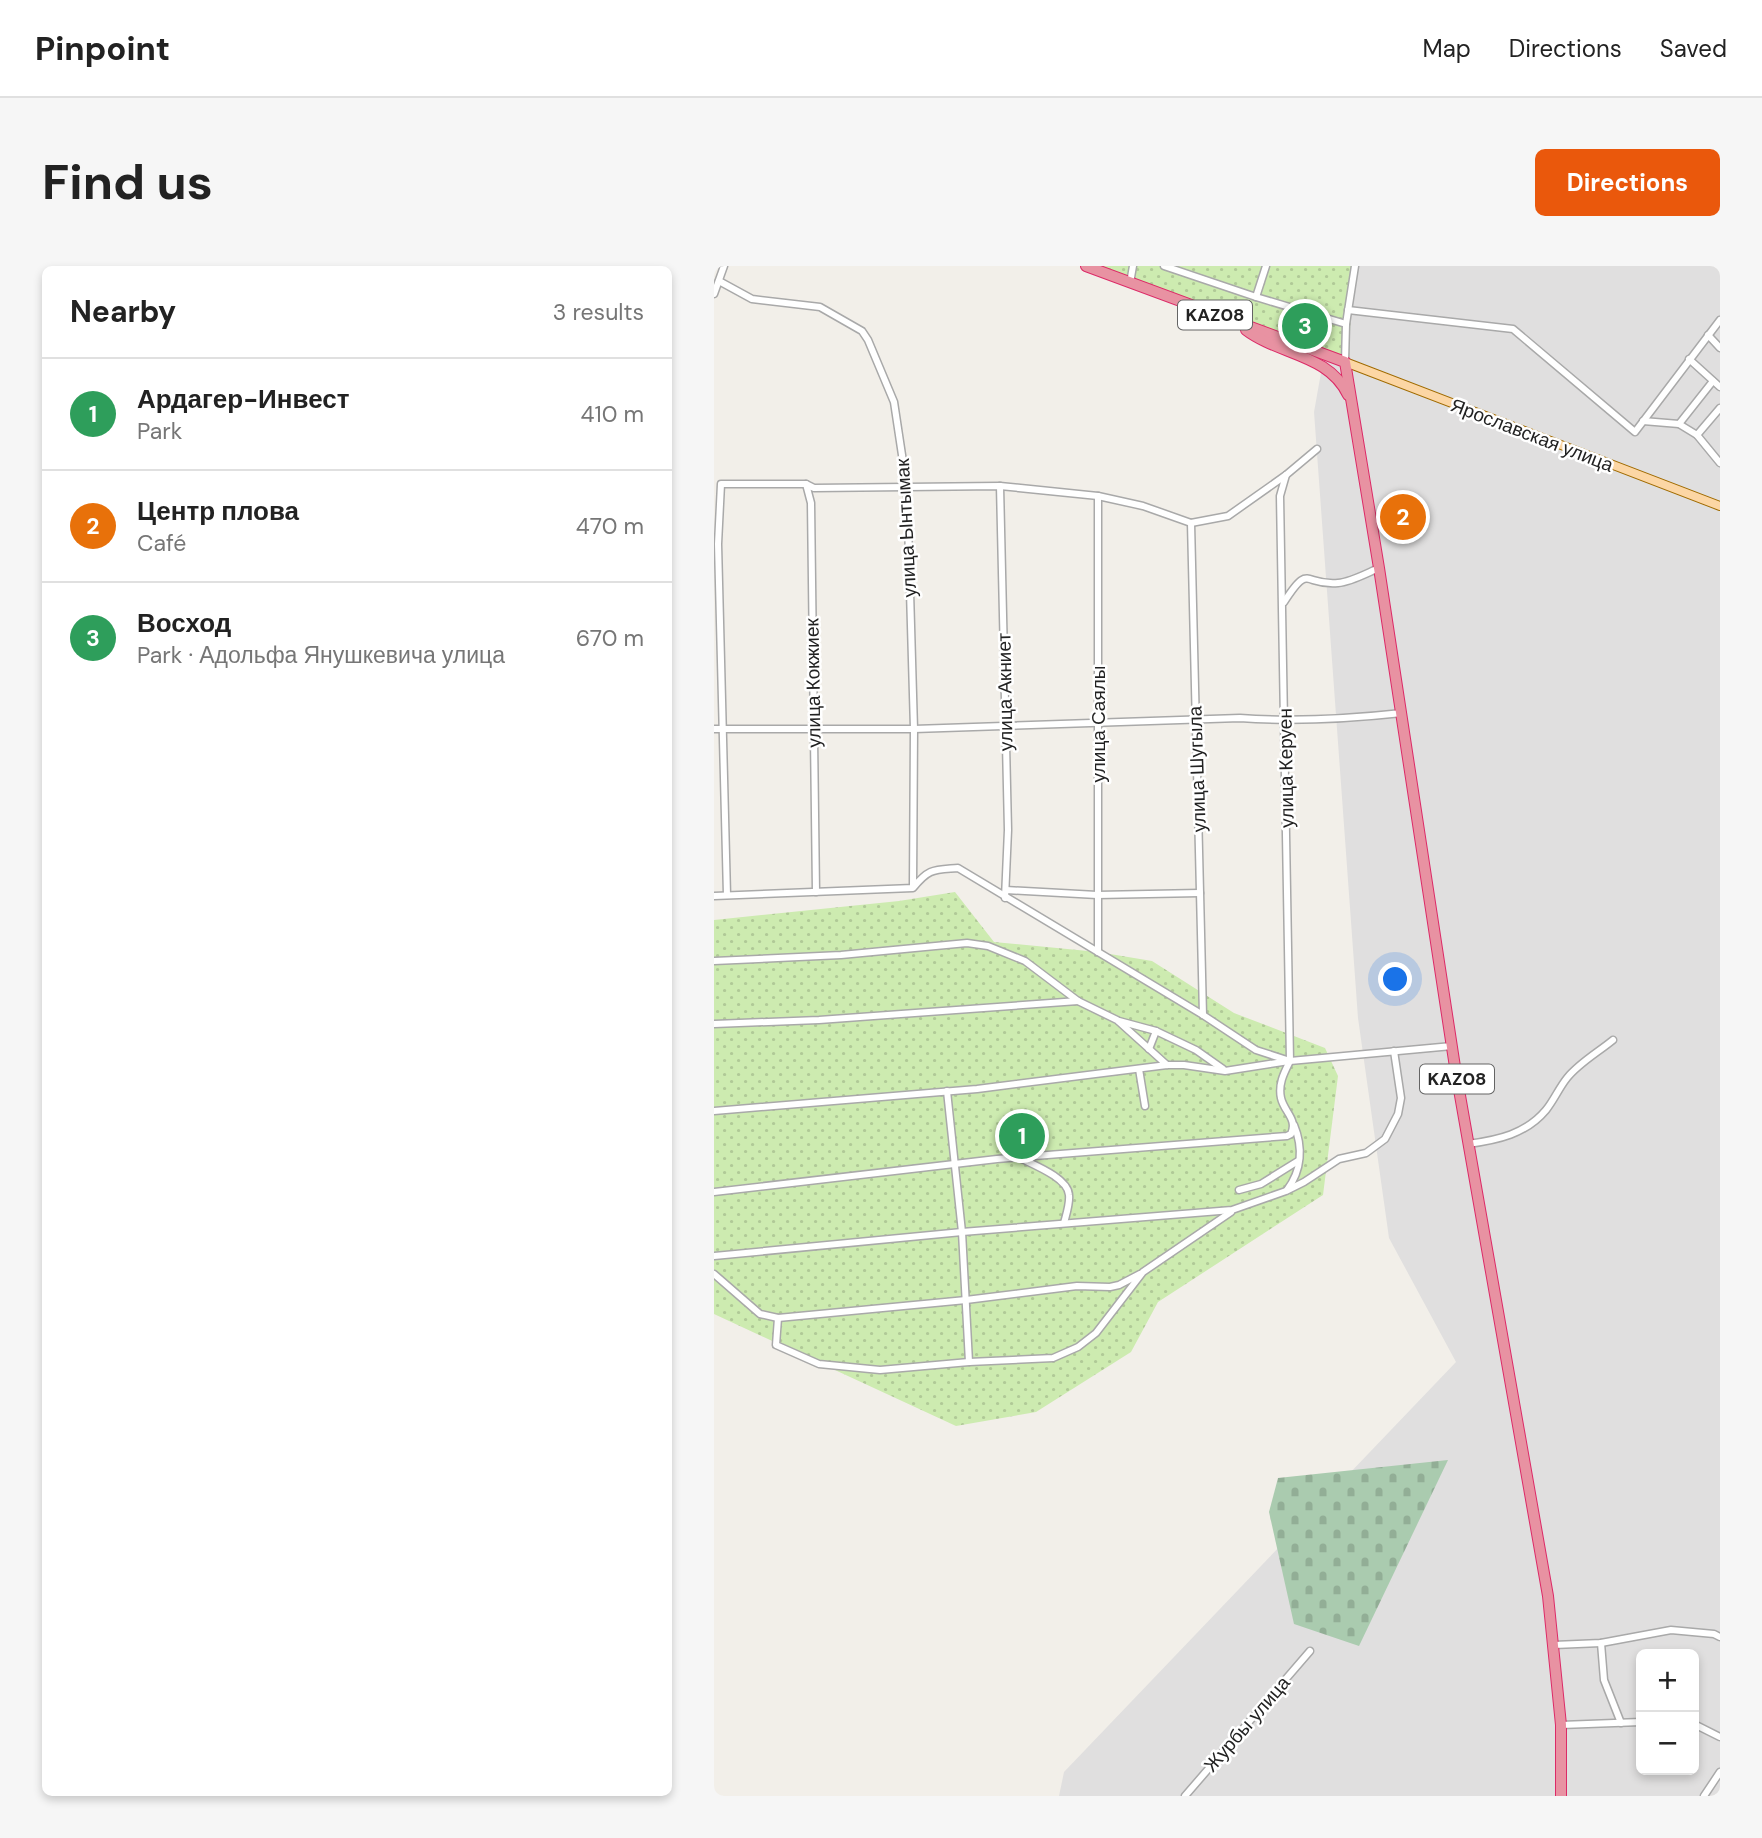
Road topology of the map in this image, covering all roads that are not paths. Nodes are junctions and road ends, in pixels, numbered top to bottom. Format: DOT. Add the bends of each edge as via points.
graph roads {
  1 [pos="724,266"];
  2 [pos="1086,266"];
  3 [pos="1133,266"];
  4 [pos="1164,266"];
  5 [pos="1266,266"];
  6 [pos="1355,266"];
  7 [pos="719,281"];
  8 [pos="1130,283"];
  9 [pos="714,294"];
  10 [pos="1256,298"];
  11 [pos="1348,310"];
  12 [pos="1720,320"];
  13 [pos="1237,323"];
  14 [pos="1346,324"];
  15 [pos="1708,335"];
  16 [pos="1720,348"];
  17 [pos="1689,359"];
  18 [pos="1345,362"];
  19 [pos="1713,382"];
  20 [pos="1720,387"];
  21 [pos="1353,405"];
  22 [pos="1720,408"];
  23 [pos="1643,421"];
  24 [pos="1679,424"];
  25 [pos="1697,435"];
  26 [pos="1317,449"];
  27 [pos="1720,463"];
  28 [pos="1286,475"];
  29 [pos="806,484"];
  30 [pos="1000,486"];
  31 [pos="907,488"];
  32 [pos="1098,496"];
  33 [pos="1720,506"];
  34 [pos="1191,523"];
  35 [pos="1379,568"];
  36 [pos="1282,603"];
  37 [pos="1402,713"];
  38 [pos="1195,720"];
  39 [pos="1285,721"];
  40 [pos="1098,722"];
  41 [pos="1005,725"];
  42 [pos="718,729"];
  43 [pos="813,729"];
  44 [pos="914,729"];
  45 [pos="914,888"];
  46 [pos="816,892"];
  47 [pos="1200,893"];
  48 [pos="1005,894"];
  49 [pos="727,895"];
  50 [pos="1097,895"];
  51 [pos="714,896"];
  52 [pos="1098,952"];
  53 [pos="714,961"];
  54 [pos="1078,1000"];
  55 [pos="1203,1015"];
  56 [pos="1117,1020"];
  57 [pos="714,1024"];
  58 [pos="1156,1031"];
  59 [pos="1613,1040"];
  60 [pos="1452,1046"];
  61 [pos="1149,1049"];
  62 [pos="1394,1051"];
  63 [pos="1290,1061"];
  64 [pos="1167,1065"];
  65 [pos="1139,1069"];
  66 [pos="1225,1070"];
  67 [pos="947,1090"];
  68 [pos="1145,1106"];
  69 [pos="714,1111"];
  70 [pos="1294,1125"];
  71 [pos="1468,1144"];
  72 [pos="1019,1158"];
  73 [pos="1298,1161"];
  74 [pos="956,1166"];
  75 [pos="1239,1190"];
  76 [pos="1286,1191"];
  77 [pos="714,1192"];
  78 [pos="1233,1210"];
  79 [pos="1064,1223"];
  80 [pos="962,1232"];
  81 [pos="714,1256"];
  82 [pos="1141,1273"];
  83 [pos="714,1274"];
  84 [pos="966,1300"];
  85 [pos="779,1318"];
  86 [pos="969,1362"];
  87 [pos="1720,1637"];
  88 [pos="1601,1643"];
  89 [pos="1554,1644"];
  90 [pos="1310,1651"];
  91 [pos="1621,1723"];
  92 [pos="1636,1723"];
  93 [pos="1561,1725"];
  94 [pos="1699,1726"];
  95 [pos="1720,1737"];
  96 [pos="1720,1772"];
  97 [pos="1185,1796"];
  98 [pos="1561,1796"];
  99 [pos="1704,1796"];
  1 -- 7 [label="street"];
  2 -- 8 [label="highway, KAZ08"];
  3 -- 8 [label="street"];
  4 -- 10 [label="street"];
  5 -- 10 [label="street"];
  6 -- 11 [label="street"];
  7 -- 9 [label="street"];
  7 -- 31 [label="street, улица Ынтымак" via="752,299 820,307 862,331 894,402"];
  8 -- 13 [label="highway, KAZ08"];
  10 -- 14 [label="street"];
  11 -- 14 [label="street"];
  11 -- 23 [label="street" via="1513,329 1635,432"];
  12 -- 15 [label="street"];
  13 -- 18 [label="highway, KAZ08"];
  13 -- 21 [label="highway" via="1257,338 1334,373"];
  14 -- 18 [label="street"];
  15 -- 16 [label="street"];
  15 -- 17 [label="street"];
  17 -- 19 [label="street"];
  17 -- 23 [label="street"];
  18 -- 21 [label="highway, KAZ08"];
  18 -- 33 [label="main road, Ярославская улица"];
  19 -- 20 [label="street"];
  19 -- 24 [label="street"];
  21 -- 35 [label="highway, KAZ08"];
  22 -- 25 [label="street"];
  23 -- 24 [label="street"];
  24 -- 25 [label="street"];
  25 -- 27 [label="street"];
  26 -- 28 [label="street"];
  28 -- 34 [label="street" via="1228,516"];
  28 -- 36 [label="street, улица Керуен" via="1280,496"];
  29 -- 31 [label="street" via="814,488"];
  29 -- 42 [label="street" via="721,484"];
  29 -- 43 [label="street, улица Кокжиек" via="811,503"];
  30 -- 31 [label="street"];
  30 -- 32 [label="street"];
  30 -- 41 [label="street, улица Акниет"];
  31 -- 44 [label="street, улица Ынтымак"];
  32 -- 34 [label="street"];
  32 -- 40 [label="street, улица Саялы"];
  34 -- 38 [label="street, улица Шугыла"];
  35 -- 36 [label="street" via="1338,583 1303,578"];
  35 -- 37 [label="highway, KAZ08"];
  36 -- 39 [label="street, улица Керуен"];
  37 -- 39 [label="street"];
  37 -- 60 [label="highway, KAZ08"];
  38 -- 39 [label="street"];
  38 -- 40 [label="street"];
  38 -- 47 [label="street, улица Шугыла"];
  39 -- 63 [label="street, улица Керуен"];
  40 -- 41 [label="street"];
  40 -- 50 [label="street, улица Саялы"];
  41 -- 44 [label="street"];
  41 -- 48 [label="street, улица Акниет"];
  42 -- 43 [label="street"];
  42 -- 49 [label="street"];
  43 -- 44 [label="street"];
  43 -- 46 [label="street, улица Кокжиек"];
  44 -- 45 [label="street, улица Ынтымак"];
  45 -- 46 [label="street"];
  45 -- 48 [label="street" via="932,870 958,869"];
  46 -- 49 [label="street"];
  47 -- 50 [label="street"];
  47 -- 55 [label="street, улица Шугыла"];
  48 -- 50 [label="street"];
  48 -- 52 [label="street"];
  49 -- 51 [label="street"];
  50 -- 52 [label="street, улица Саялы"];
  52 -- 55 [label="street"];
  53 -- 54 [label="street" via="841,956 967,943 1025,961"];
  54 -- 56 [label="street"];
  54 -- 57 [label="street"];
  55 -- 63 [label="street" via="1256,1050"];
  56 -- 58 [label="street"];
  56 -- 61 [label="street"];
  58 -- 61 [label="street"];
  58 -- 66 [label="street"];
  59 -- 71 [label="street" via="1579,1065 1547,1110 1521,1131"];
  60 -- 62 [label="street"];
  60 -- 71 [label="highway, KAZ08"];
  61 -- 64 [label="street"];
  62 -- 63 [label="street"];
  62 -- 76 [label="street" via="1401,1098 1385,1139 1366,1153 1339,1159"];
  63 -- 66 [label="street"];
  63 -- 70 [label="street, улица Керуен" via="1281,1078 1281,1097"];
  64 -- 65 [label="street"];
  64 -- 66 [label="street"];
  65 -- 67 [label="street"];
  65 -- 68 [label="street"];
  67 -- 69 [label="street"];
  67 -- 74 [label="street"];
  70 -- 72 [label="street" via="1287,1136"];
  70 -- 73 [label="street, улица Керуен" via="1301,1149"];
  71 -- 89 [label="highway, KAZ08"];
  72 -- 74 [label="street"];
  72 -- 79 [label="street" via="1055,1175 1067,1187"];
  73 -- 75 [label="street" via="1261,1184"];
  73 -- 76 [label="street"];
  74 -- 77 [label="street"];
  74 -- 80 [label="street"];
  76 -- 78 [label="street"];
  78 -- 79 [label="street"];
  78 -- 82 [label="street"];
  79 -- 80 [label="street"];
  80 -- 81 [label="street"];
  80 -- 84 [label="street"];
  82 -- 84 [label="street" via="1110,1287 1077,1286"];
  82 -- 86 [label="street" via="1096,1333 1063,1355"];
  83 -- 85 [label="street" via="760,1314"];
  84 -- 85 [label="street"];
  84 -- 86 [label="street"];
  85 -- 86 [label="street" via="776,1345 819,1364 880,1370"];
  87 -- 88 [label="street" via="1671,1630"];
  88 -- 89 [label="street"];
  88 -- 91 [label="street" via="1604,1680"];
  89 -- 93 [label="highway, KAZ08"];
  90 -- 97 [label="street, Журбы улица"];
  91 -- 92 [label="street"];
  91 -- 93 [label="street"];
  93 -- 98 [label="highway, KAZ08"];
  94 -- 95 [label="street"];
  96 -- 99 [label="street"];
}
